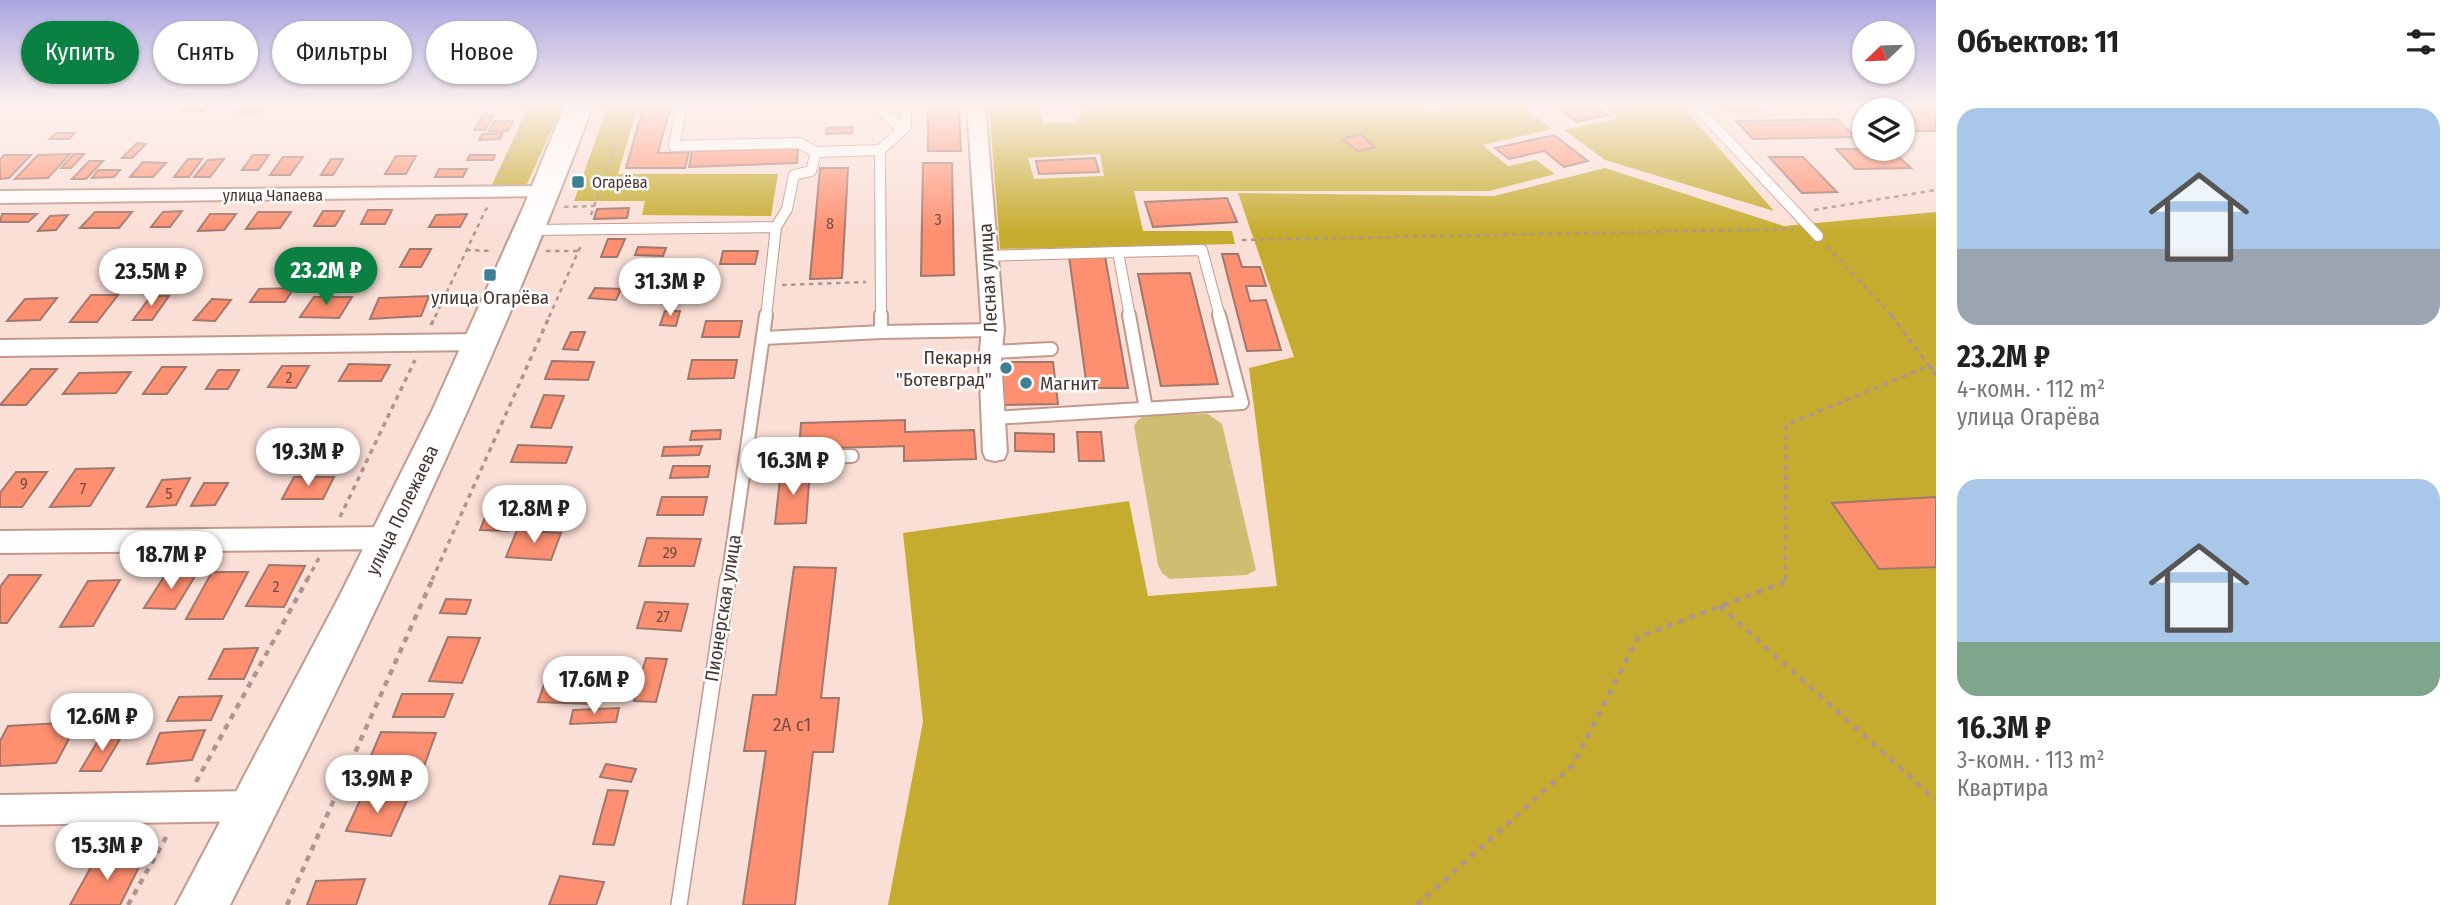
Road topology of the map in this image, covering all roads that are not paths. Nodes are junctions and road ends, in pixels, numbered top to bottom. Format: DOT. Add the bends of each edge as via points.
graph roads {
  1 [pos="563,147"];
  2 [pos="807,147"];
  3 [pos="883,147"];
  4 [pos="979,147"];
  5 [pos="1735,147"];
  6 [pos="880,150"];
  7 [pos="816,152"];
  8 [pos="547,192"];
  9 [pos="0,197"];
  10 [pos="776,228"];
  11 [pos="532,230"];
  12 [pos="1814,232"];
  13 [pos="1118,252"];
  14 [pos="987,256"];
  15 [pos="993,330"];
  16 [pos="881,332"];
  17 [pos="764,338"];
  18 [pos="482,342"];
  19 [pos="0,348"];
  20 [pos="1051,349"];
  21 [pos="990,352"];
  22 [pos="1146,409"];
  23 [pos="993,418"];
  24 [pos="995,452"];
  25 [pos="852,456"];
  26 [pos="746,458"];
  27 [pos="391,538"];
  28 [pos="0,542"];
  29 [pos="254,806"];
  30 [pos="0,810"];
  31 [pos="202,905"];
  32 [pos="678,905"];
  1 -- 8 [label="main road, улица Полежаева"];
  2 -- 7 [label="lane"];
  3 -- 6 [label="lane"];
  4 -- 14 [label="street, Лесная улица"];
  5 -- 12 [label="lane"];
  6 -- 7 [label="lane"];
  6 -- 16 [label="lane"];
  7 -- 10 [label="lane, Пионерская улица" via="811,172 794,175 787,209"];
  8 -- 9 [label="street, улица Чапаева" via="489,201"];
  8 -- 11 [label="main road, улица Полежаева"];
  10 -- 11 [label="lane"];
  10 -- 17 [label="lane, Пионерская улица"];
  11 -- 18 [label="main road, улица Полежаева"];
  13 -- 14 [label="lane"];
  13 -- 22 [label="lane"];
  13 -- 22 [label="lane" via="1202,250 1242,403"];
  14 -- 15 [label="street, Лесная улица"];
  15 -- 16 [label="lane"];
  15 -- 21 [label="street, Лесная улица"];
  16 -- 17 [label="lane"];
  17 -- 26 [label="lane, Пионерская улица"];
  18 -- 19 [label="street"];
  18 -- 27 [label="main road, улица Полежаева"];
  20 -- 21 [label="lane"];
  21 -- 23 [label="street, Лесная улица"];
  22 -- 23 [label="lane"];
  23 -- 24 [label="street, Лесная улица"];
  25 -- 26 [label="lane"];
  26 -- 32 [label="lane, Пионерская улица"];
  27 -- 28 [label="street"];
  27 -- 29 [label="main road, улица Полежаева"];
  29 -- 30 [label="street"];
  29 -- 31 [label="main road, улица Полежаева"];
}
